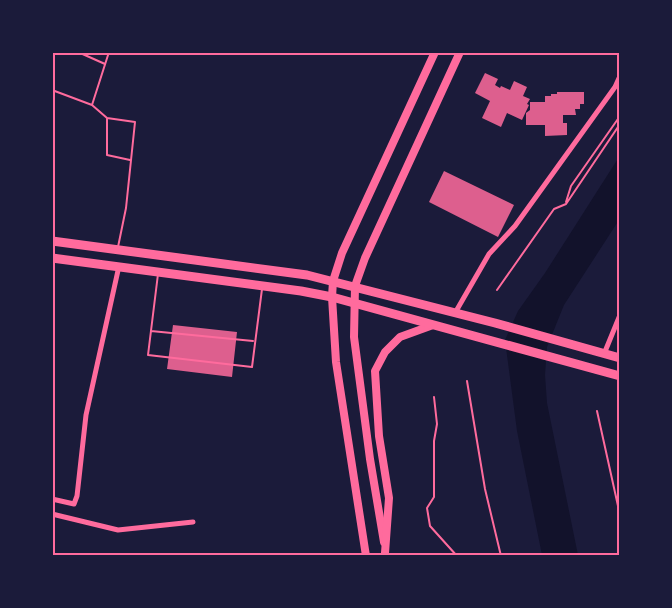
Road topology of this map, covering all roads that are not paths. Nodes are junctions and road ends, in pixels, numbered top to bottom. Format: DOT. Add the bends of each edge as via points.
graph roads {
  1 [pos="78,52"];
  2 [pos="109,52"];
  3 [pos="435,52"];
  4 [pos="460,52"];
  5 [pos="105,64"];
  6 [pos="620,76"];
  7 [pos="52,90"];
  8 [pos="92,105"];
  9 [pos="107,118"];
  10 [pos="130,160"];
  11 [pos="52,241"];
  12 [pos="118,250"];
  13 [pos="52,258"];
  14 [pos="119,266"];
  15 [pos="158,272"];
  16 [pos="333,280"];
  17 [pos="263,285"];
  18 [pos="355,286"];
  19 [pos="332,297"];
  20 [pos="353,304"];
  21 [pos="455,313"];
  22 [pos="620,315"];
  23 [pos="433,325"];
  24 [pos="151,331"];
  25 [pos="254,341"];
  26 [pos="603,353"];
  27 [pos="620,358"];
  28 [pos="620,376"];
  29 [pos="52,499"];
  30 [pos="52,514"];
  31 [pos="193,522"];
  32 [pos="386,554"];
  33 [pos="366,555"];
  1 -- 5 [label="lane"];
  2 -- 5 [label="lane"];
  3 -- 16 [label="main road"];
  4 -- 18 [label="main road" via="364,258"];
  5 -- 8 [label="lane"];
  6 -- 21 [label="street" via="515,226 489,254"];
  7 -- 8 [label="lane"];
  8 -- 9 [label="lane"];
  9 -- 10 [label="lane" via="107,155"];
  9 -- 10 [label="lane" via="135,123"];
  10 -- 12 [label="lane"];
  11 -- 12 [label="highway"];
  12 -- 16 [label="highway"];
  13 -- 14 [label="highway"];
  14 -- 15 [label="highway"];
  14 -- 29 [label="street" via="86,415 77,496 74,504"];
  15 -- 17 [label="highway"];
  15 -- 24 [label="lane"];
  16 -- 18 [label="highway"];
  16 -- 19 [label="main road"];
  17 -- 19 [label="highway"];
  17 -- 25 [label="lane"];
  18 -- 20 [label="main road"];
  18 -- 21 [label="highway"];
  19 -- 20 [label="highway"];
  19 -- 33 [label="main road" via="336,362"];
  20 -- 23 [label="highway"];
  20 -- 32 [label="main road" via="358,376"];
  21 -- 26 [label="highway"];
  22 -- 26 [label="street"];
  23 -- 28 [label="highway"];
  23 -- 32 [label="main road" via="400,337 375,371 379,436 389,498"];
  24 -- 25 [label="lane"];
  24 -- 25 [label="lane" via="148,355 252,367"];
  26 -- 27 [label="highway"];
  30 -- 31 [label="street" via="118,530"];
}
